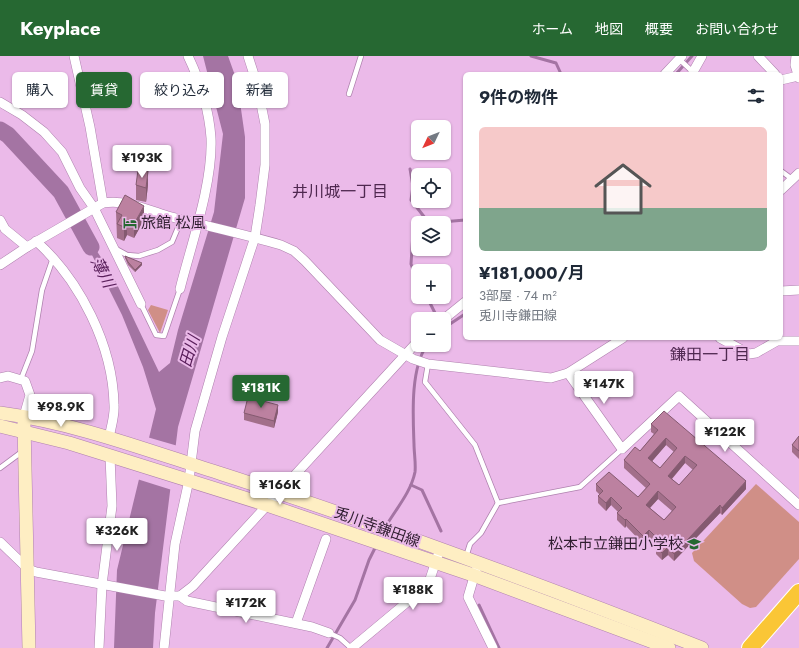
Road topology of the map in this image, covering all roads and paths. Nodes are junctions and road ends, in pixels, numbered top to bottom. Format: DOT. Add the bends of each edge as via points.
graph roads {
  1 [pos="74,56"];
  2 [pos="188,56"];
  3 [pos="248,56"];
  4 [pos="362,56"];
  5 [pos="702,56"];
  6 [pos="758,56"];
  7 [pos="796,56"];
  8 [pos="679,57"];
  9 [pos="667,72"];
  10 [pos="693,72"];
  11 [pos="694,72"];
  12 [pos="773,72"];
  13 [pos="799,77"];
  14 [pos="783,80"];
  15 [pos="349,94"];
  16 [pos="0,102"];
  17 [pos="783,172"];
  18 [pos="796,176"];
  19 [pos="783,188"];
  20 [pos="103,203"];
  21 [pos="92,209"];
  22 [pos="182,218"];
  23 [pos="0,220"];
  24 [pos="199,224"];
  25 [pos="253,237"];
  26 [pos="36,241"];
  27 [pos="112,246"];
  28 [pos="27,247"];
  29 [pos="54,257"];
  30 [pos="0,265"];
  31 [pos="180,288"];
  32 [pos="799,290"];
  33 [pos="783,291"];
  34 [pos="142,304"];
  35 [pos="463,304"];
  36 [pos="451,313"];
  37 [pos="620,340"];
  38 [pos="724,340"];
  39 [pos="799,341"];
  40 [pos="412,352"];
  41 [pos="409,357"];
  42 [pos="425,363"];
  43 [pos="568,373"];
  44 [pos="0,378"];
  45 [pos="21,379"];
  46 [pos="0,413"];
  47 [pos="24,416"];
  48 [pos="0,426"];
  49 [pos="24,432"];
  50 [pos="113,439"];
  51 [pos="622,449"];
  52 [pos="23,450"];
  53 [pos="113,457"];
  54 [pos="188,463"];
  55 [pos="0,468"];
  56 [pos="186,480"];
  57 [pos="278,492"];
  58 [pos="498,503"];
  59 [pos="267,504"];
  60 [pos="799,505"];
  61 [pos="326,539"];
  62 [pos="0,542"];
  63 [pos="440,549"];
  64 [pos="465,558"];
  65 [pos="435,562"];
  66 [pos="28,569"];
  67 [pos="476,569"];
  68 [pos="104,585"];
  69 [pos="799,592"];
  70 [pos="167,596"];
  71 [pos="180,596"];
  72 [pos="296,623"];
  73 [pos="329,633"];
  74 [pos="30,648"];
  75 [pos="99,648"];
  76 [pos="164,648"];
  77 [pos="351,648"];
  78 [pos="493,648"];
  79 [pos="669,648"];
  80 [pos="702,648"];
  81 [pos="750,648"];
  1 -- 20 [label="street"];
  2 -- 24 [label="street" via="206,105 211,139 206,189"];
  3 -- 25 [label="street" via="257,84 264,124 265,165"];
  4 -- 15 [label="lane"];
  5 -- 11 [label="street"];
  6 -- 12 [label="street"];
  7 -- 13 [label="street" via="795,65"];
  8 -- 9 [label="street"];
  8 -- 10 [label="lane"];
  13 -- 14 [label="street"];
  16 -- 21 [label="street" via="22,114 44,132 62,152"];
  17 -- 18 [label="lane"];
  18 -- 19 [label="street"];
  20 -- 21 [label="street"];
  20 -- 22 [label="street" via="124,202"];
  21 -- 26 [label="street"];
  21 -- 27 [label="street"];
  22 -- 24 [label="street"];
  22 -- 27 [label="lane" via="172,242 158,250 140,256 127,255"];
  23 -- 28 [label="street" via="5,229"];
  24 -- 25 [label="street"];
  24 -- 31 [label="street"];
  25 -- 41 [label="street" via="294,251 380,340"];
  25 -- 54 [label="street" via="203,401"];
  26 -- 28 [label="street"];
  26 -- 29 [label="street"];
  27 -- 34 [label="street"];
  28 -- 30 [label="street"];
  29 -- 45 [label="lane" via="42,290 32,351"];
  29 -- 50 [label="street" via="76,286 109,359 114,406"];
  31 -- 34 [label="lane" via="164,336 156,335"];
  32 -- 33 [label="street"];
  35 -- 36 [label="street"];
  37 -- 43 [label="street"];
  38 -- 39 [label="street" via="749,354 777,341"];
  40 -- 41 [label="street"];
  41 -- 42 [label="street"];
  41 -- 57 [label="street"];
  42 -- 43 [label="street" via="551,378"];
  42 -- 58 [label="lane" via="425,382 475,445"];
  43 -- 51 [label="street"];
  44 -- 45 [label="street" via="8,376"];
  45 -- 47 [label="street" via="25,381 30,395"];
  46 -- 47 [label="main road, 兎川寺鎌田線"];
  47 -- 49 [label="main road"];
  47 -- 50 [label="main road, 兎川寺鎌田線"];
  48 -- 49 [label="main road, 兎川寺鎌田線"];
  49 -- 52 [label="main road"];
  49 -- 53 [label="main road, 兎川寺鎌田線"];
  50 -- 54 [label="main road, 兎川寺鎌田線"];
  51 -- 58 [label="lane" via="580,487"];
  51 -- 60 [label="street" via="679,396"];
  52 -- 55 [label="lane"];
  52 -- 66 [label="main road"];
  53 -- 56 [label="main road, 兎川寺鎌田線"];
  53 -- 68 [label="street" via="112,506"];
  54 -- 56 [label="street"];
  54 -- 57 [label="main road, 兎川寺鎌田線"];
  56 -- 59 [label="main road, 兎川寺鎌田線"];
  56 -- 70 [label="street"];
  57 -- 59 [label="street"];
  57 -- 63 [label="main road, 兎川寺鎌田線"];
  58 -- 64 [label="lane" via="481,533 470,544"];
  59 -- 65 [label="main road, 兎川寺鎌田線"];
  59 -- 71 [label="street" via="194,586"];
  61 -- 72 [label="street"];
  62 -- 66 [label="street"];
  63 -- 64 [label="main road, 兎川寺鎌田線"];
  63 -- 65 [label="street"];
  64 -- 67 [label="main road, 兎川寺鎌田線"];
  65 -- 67 [label="main road, 兎川寺鎌田線"];
  65 -- 77 [label="street" via="430,579 424,588"];
  66 -- 68 [label="street"];
  66 -- 74 [label="main road"];
  67 -- 78 [label="street" via="468,597"];
  67 -- 79 [label="main road, 兎川寺鎌田線"];
  67 -- 80 [label="main road, 兎川寺鎌田線"];
  68 -- 70 [label="street"];
  68 -- 75 [label="street"];
  69 -- 81 [label="highway"];
  70 -- 71 [label="street"];
  70 -- 76 [label="street"];
  71 -- 72 [label="street" via="187,601"];
  72 -- 73 [label="street"];
  73 -- 77 [label="lane" via="340,638"];
}
